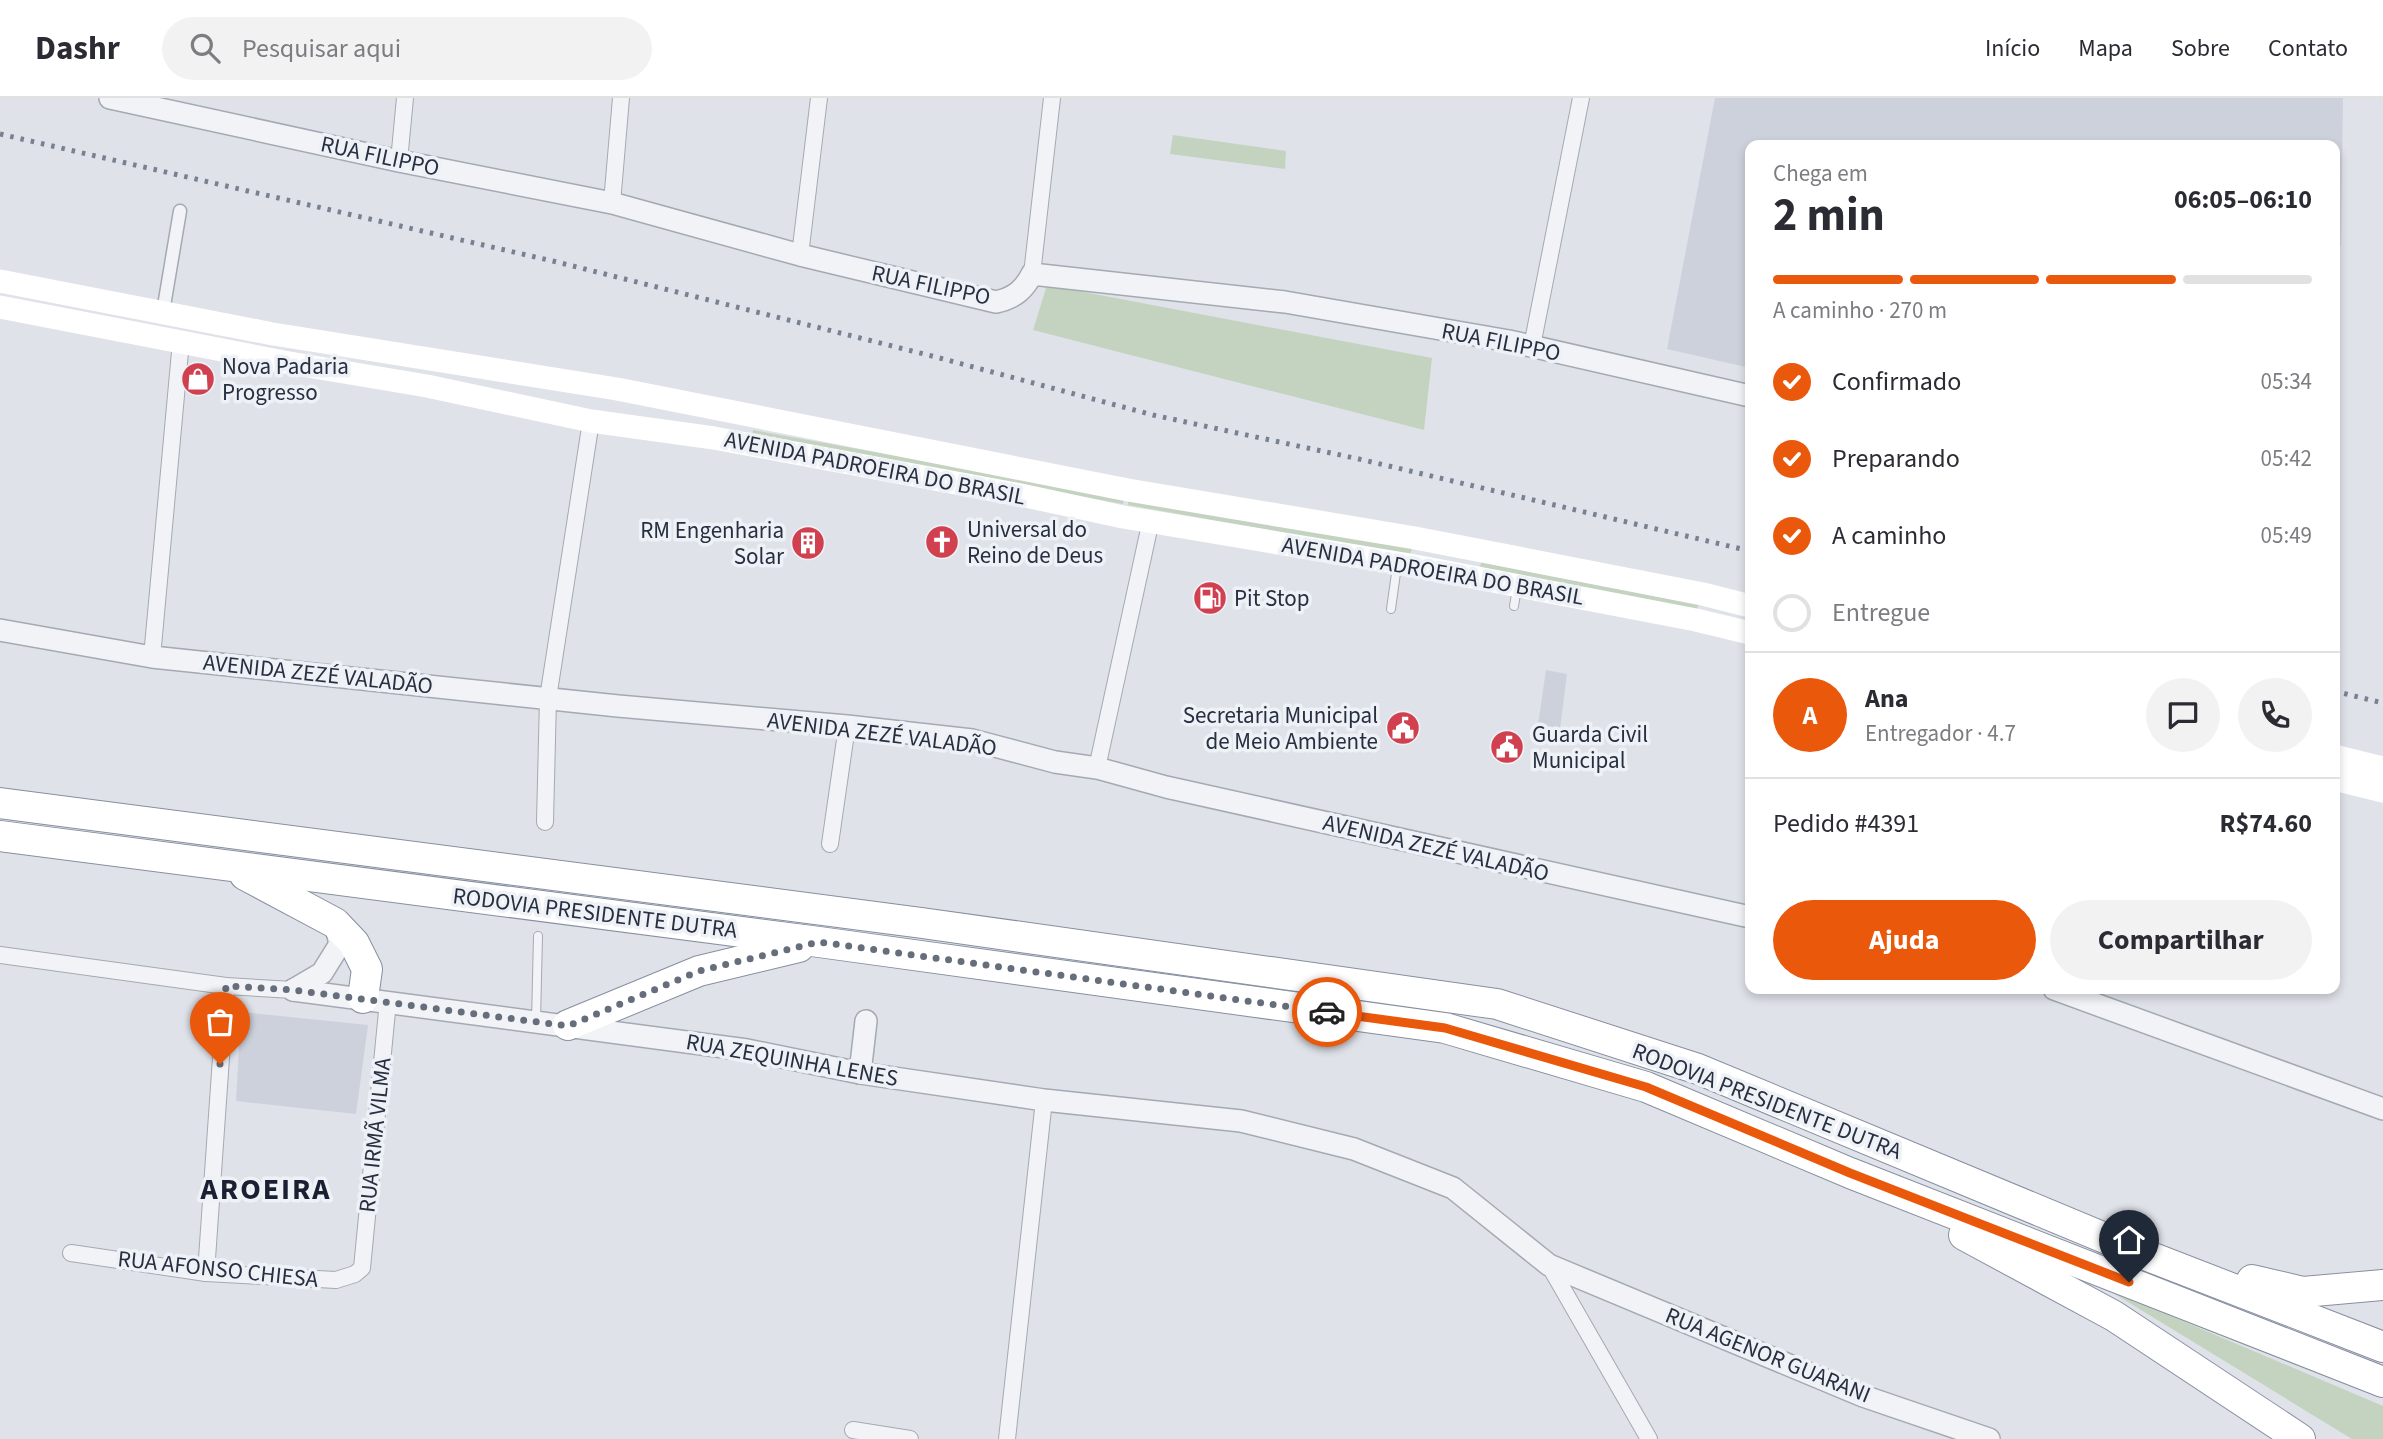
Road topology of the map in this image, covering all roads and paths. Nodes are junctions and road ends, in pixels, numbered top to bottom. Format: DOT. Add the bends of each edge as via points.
graph roads {
  1 [pos="110,98"];
  2 [pos="405,98"];
  3 [pos="621,98"];
  4 [pos="819,98"];
  5 [pos="1052,98"];
  6 [pos="1581,98"];
  7 [pos="399,161"];
  8 [pos="612,204"];
  9 [pos="180,211"];
  10 [pos="800,255"];
  11 [pos="1032,274"];
  12 [pos="0,281"];
  13 [pos="0,307"];
  14 [pos="163,312"];
  15 [pos="181,341"];
  16 [pos="1532,346"];
  17 [pos="607,387"];
  18 [pos="1745,395"];
  19 [pos="601,422"];
  20 [pos="1151,520"];
  21 [pos="1398,564"];
  22 [pos="1745,605"];
  23 [pos="1391,609"];
  24 [pos="0,630"];
  25 [pos="1745,632"];
  26 [pos="152,657"];
  27 [pos="548,698"];
  28 [pos="847,726"];
  29 [pos="2340,757"];
  30 [pos="1097,768"];
  31 [pos="2383,768"];
  32 [pos="2340,780"];
  33 [pos="2383,791"];
  34 [pos="0,803"];
  35 [pos="545,822"];
  36 [pos="0,836"];
  37 [pos="830,844"];
  38 [pos="229,867"];
  39 [pos="1745,916"];
  40 [pos="335,923"];
  41 [pos="538,936"];
  42 [pos="819,942"];
  43 [pos="0,955"];
  44 [pos="226,986"];
  45 [pos="293,990"];
  46 [pos="2067,994"];
  47 [pos="375,1000"];
  48 [pos="536,1021"];
  49 [pos="866,1021"];
  50 [pos="568,1026"];
  51 [pos="860,1073"];
  52 [pos="1044,1100"];
  53 [pos="2383,1109"];
  54 [pos="1850,1173"];
  55 [pos="71,1253"];
  56 [pos="2148,1256"];
  57 [pos="1549,1265"];
  58 [pos="362,1268"];
  59 [pos="206,1273"];
  60 [pos="2383,1285"];
  61 [pos="2383,1347"];
  62 [pos="2383,1382"];
  63 [pos="853,1430"];
  64 [pos="910,1439"];
  65 [pos="1007,1439"];
  66 [pos="1649,1439"];
  67 [pos="1989,1439"];
  68 [pos="2300,1439"];
  1 -- 7 [label="street, RUA FILIPPO"];
  2 -- 7 [label="street"];
  3 -- 8 [label="street"];
  4 -- 10 [label="street"];
  5 -- 11 [label="street"];
  6 -- 16 [label="street"];
  7 -- 8 [label="street, RUA FILIPPO"];
  8 -- 10 [label="street, RUA FILIPPO"];
  9 -- 14 [label="street"];
  10 -- 11 [label="street, RUA FILIPPO" via="996,302 1016,294"];
  11 -- 16 [label="street, RUA FILIPPO" via="1285,302"];
  12 -- 14 [label="main road, AVENIDA PADROEIRA DO BRASIL"];
  13 -- 15 [label="main road, AVENIDA PADROEIRA DO BRASIL"];
  14 -- 17 [label="main road, AVENIDA PADROEIRA DO BRASIL"];
  15 -- 19 [label="main road, AVENIDA PADROEIRA DO BRASIL"];
  15 -- 26 [label="street"];
  16 -- 18 [label="street, RUA FILIPPO"];
  17 -- 19 [label="main road" via="622,405"];
  17 -- 19 [label="main road" via="586,398 585,404"];
  17 -- 22 [label="main road, AVENIDA PADROEIRA DO BRASIL" via="1128,490 1415,538"];
  19 -- 20 [label="main road, AVENIDA PADROEIRA DO BRASIL" via="714,438"];
  19 -- 27 [label="street"];
  20 -- 21 [label="main road, AVENIDA PADROEIRA DO BRASIL"];
  20 -- 30 [label="street"];
  21 -- 23 [label="lane"];
  21 -- 25 [label="main road, AVENIDA PADROEIRA DO BRASIL" via="1516,596 1696,620"];
  24 -- 26 [label="street, AVENIDA ZEZÉ VALADÃO"];
  26 -- 27 [label="street, AVENIDA ZEZÉ VALADÃO"];
  27 -- 28 [label="street, AVENIDA ZEZÉ VALADÃO"];
  27 -- 35 [label="street"];
  28 -- 30 [label="street, AVENIDA ZEZÉ VALADÃO" via="972,740"];
  28 -- 37 [label="street"];
  29 -- 31 [label="main road"];
  30 -- 39 [label="street, AVENIDA ZEZÉ VALADÃO"];
  32 -- 33 [label="main road"];
  34 -- 56 [label="highway, RODOVIA PRESIDENTE DUTRA" via="895,919 1497,1003 1698,1069"];
  36 -- 38 [label="highway, RODOVIA PRESIDENTE DUTRA"];
  38 -- 40 [label="highway"];
  38 -- 42 [label="highway, RODOVIA PRESIDENTE DUTRA"];
  40 -- 45 [label="street" via="340,944 322,974"];
  40 -- 47 [label="highway" via="354,943"];
  41 -- 48 [label="lane"];
  42 -- 50 [label="highway" via="699,971"];
  42 -- 54 [label="highway, RODOVIA PRESIDENTE DUTRA" via="1445,1028 1646,1087"];
  43 -- 44 [label="street, RUA ZEQUINHA LENES"];
  44 -- 45 [label="street, RUA ZEQUINHA LENES"];
  44 -- 59 [label="street"];
  45 -- 47 [label="street, RUA ZEQUINHA LENES"];
  46 -- 53 [label="street"];
  47 -- 48 [label="street, RUA ZEQUINHA LENES"];
  47 -- 58 [label="street, RUA IRMÃ VILMA"];
  48 -- 50 [label="street, RUA ZEQUINHA LENES"];
  49 -- 51 [label="street"];
  50 -- 51 [label="street, RUA ZEQUINHA LENES" via="747,1050"];
  51 -- 52 [label="street, RUA ZEQUINHA LENES"];
  52 -- 57 [label="street, RUA ZEQUINHA LENES" via="1241,1121 1354,1149 1453,1188"];
  52 -- 65 [label="street"];
  54 -- 62 [label="highway, RODOVIA PRESIDENTE DUTRA"];
  54 -- 68 [label="highway" via="2114,1316"];
  55 -- 59 [label="street, RUA AFONSO CHIESA"];
  56 -- 60 [label="highway" via="2303,1292"];
  56 -- 61 [label="highway, RODOVIA PRESIDENTE DUTRA"];
  57 -- 66 [label="street"];
  57 -- 67 [label="street, RUA AGENOR GUARANI" via="1863,1396"];
  58 -- 59 [label="street, RUA AFONSO CHIESA" via="336,1280"];
  63 -- 64 [label="street"];
}
